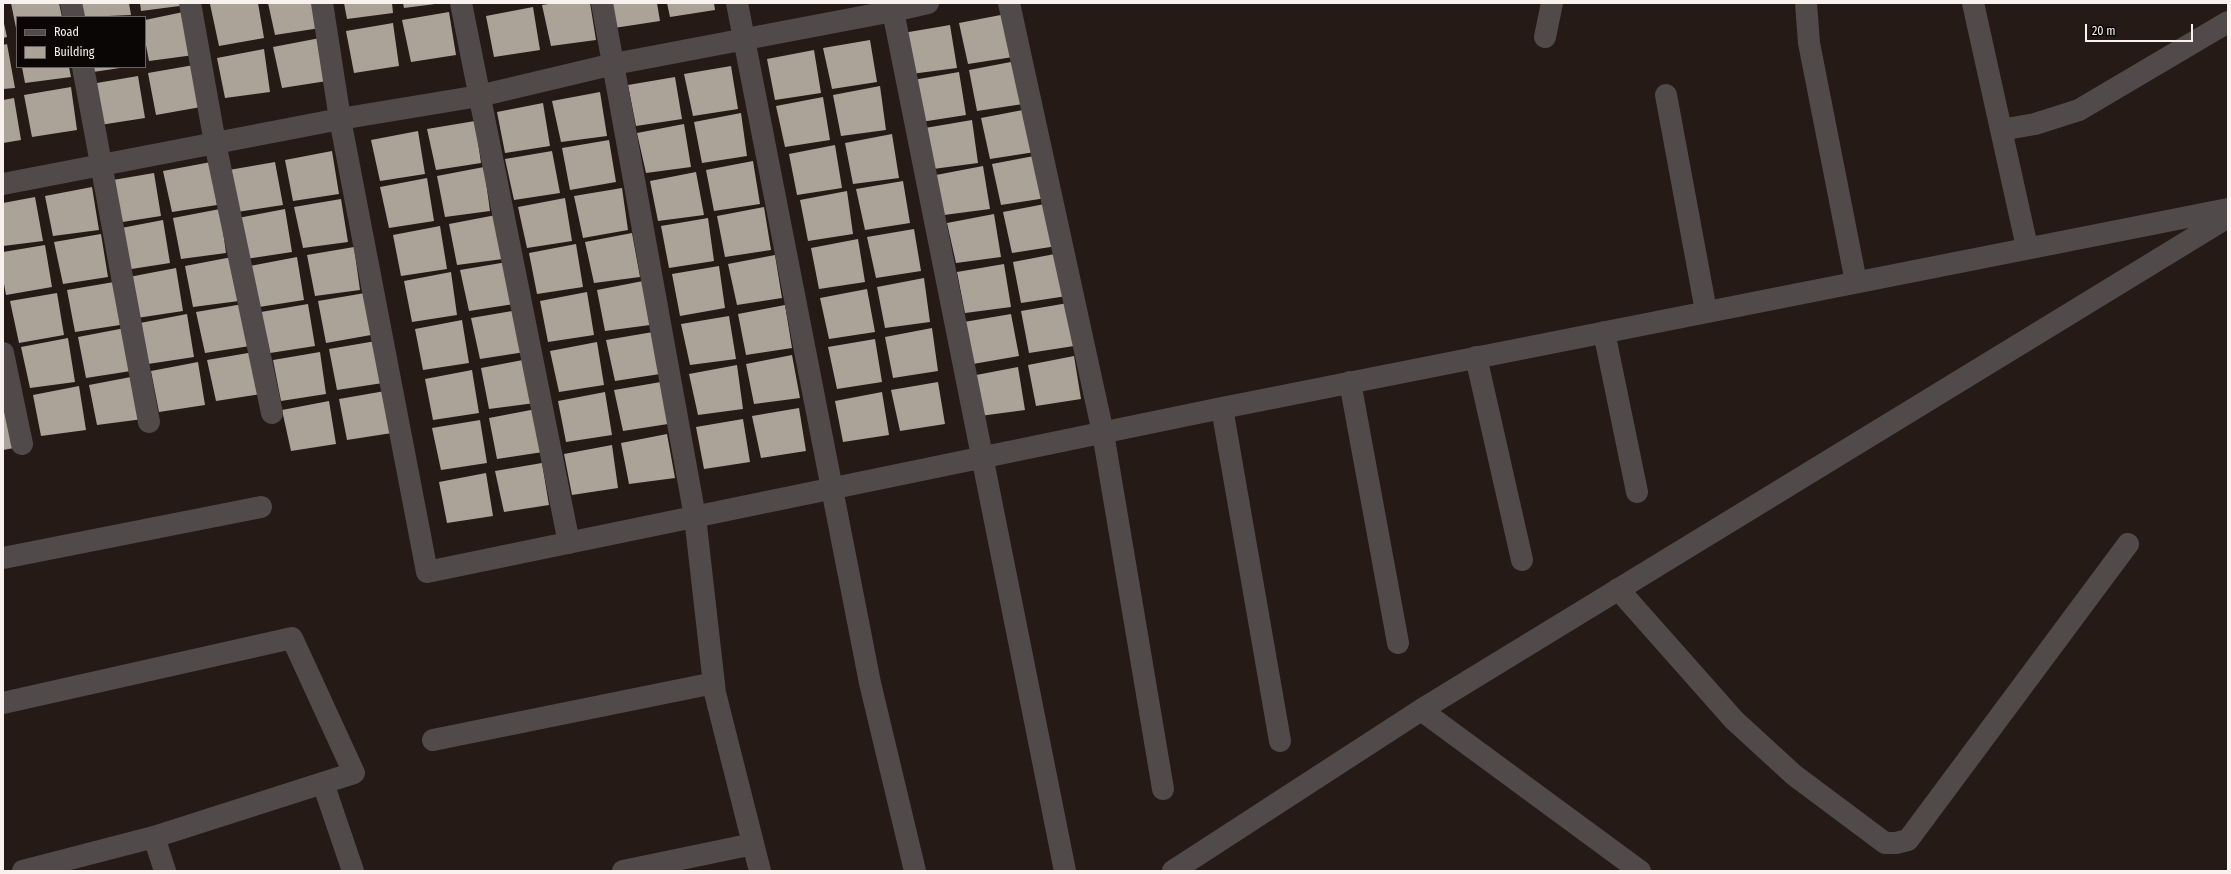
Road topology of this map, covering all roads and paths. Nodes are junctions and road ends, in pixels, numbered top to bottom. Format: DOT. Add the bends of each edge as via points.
graph roads {
  1 [pos="72,3"];
  2 [pos="190,3"];
  3 [pos="322,3"];
  4 [pos="461,3"];
  5 [pos="602,3"];
  6 [pos="737,3"];
  7 [pos="928,3"];
  8 [pos="1009,3"];
  9 [pos="1552,3"];
  10 [pos="1806,3"];
  11 [pos="1973,3"];
  12 [pos="902,7"];
  13 [pos="74,16"];
  14 [pos="2228,22"];
  15 [pos="1545,37"];
  16 [pos="745,39"];
  17 [pos="614,64"];
  18 [pos="83,68"];
  19 [pos="1666,95"];
  20 [pos="479,96"];
  21 [pos="340,119"];
  22 [pos="2001,130"];
  23 [pos="215,143"];
  24 [pos="101,166"];
  25 [pos="3,184"];
  26 [pos="2228,209"];
  27 [pos="2228,218"];
  28 [pos="2027,247"];
  29 [pos="1856,282"];
  30 [pos="1706,311"];
  31 [pos="1604,332"];
  32 [pos="3,353"];
  33 [pos="1476,357"];
  34 [pos="1350,382"];
  35 [pos="1222,408"];
  36 [pos="272,413"];
  37 [pos="149,422"];
  38 [pos="1103,432"];
  39 [pos="22,444"];
  40 [pos="982,458"];
  41 [pos="833,488"];
  42 [pos="1637,492"];
  43 [pos="262,507"];
  44 [pos="695,517"];
  45 [pos="569,544"];
  46 [pos="2128,544"];
  47 [pos="3,558"];
  48 [pos="1522,560"];
  49 [pos="1618,589"];
  50 [pos="1398,643"];
  51 [pos="714,683"];
  52 [pos="3,702"];
  53 [pos="1421,710"];
  54 [pos="434,740"];
  55 [pos="1280,741"];
  56 [pos="324,783"];
  57 [pos="1163,789"];
  58 [pos="154,837"];
  59 [pos="753,844"];
  60 [pos="23,871"];
  61 [pos="165,871"];
  62 [pos="353,871"];
  63 [pos="623,871"];
  64 [pos="760,871"];
  65 [pos="914,871"];
  66 [pos="1065,871"];
  67 [pos="1173,871"];
  68 [pos="1640,871"];
  1 -- 13 [label="street"];
  2 -- 23 [label="street"];
  3 -- 21 [label="street"];
  4 -- 20 [label="street"];
  5 -- 17 [label="street"];
  6 -- 16 [label="street"];
  7 -- 12 [label="street"];
  8 -- 38 [label="street"];
  9 -- 15 [label="street"];
  10 -- 29 [label="street" via="1809,43"];
  11 -- 22 [label="street"];
  12 -- 16 [label="street"];
  12 -- 40 [label="street"];
  14 -- 22 [label="street" via="2079,110 2035,124"];
  16 -- 17 [label="street"];
  16 -- 41 [label="street"];
  17 -- 20 [label="street"];
  17 -- 44 [label="street"];
  18 -- 24 [label="street"];
  19 -- 30 [label="street"];
  20 -- 21 [label="street"];
  20 -- 45 [label="street"];
  21 -- 23 [label="street"];
  21 -- 45 [label="street" via="427,572"];
  22 -- 28 [label="street"];
  23 -- 24 [label="street"];
  23 -- 36 [label="street"];
  24 -- 25 [label="street"];
  24 -- 37 [label="street"];
  26 -- 28 [label="street"];
  27 -- 49 [label="street"];
  28 -- 29 [label="street"];
  29 -- 30 [label="street"];
  30 -- 31 [label="street"];
  31 -- 33 [label="street"];
  31 -- 42 [label="street"];
  32 -- 39 [label="street"];
  33 -- 34 [label="street"];
  33 -- 48 [label="street"];
  34 -- 35 [label="street"];
  34 -- 50 [label="street"];
  35 -- 38 [label="street"];
  35 -- 55 [label="street"];
  38 -- 40 [label="street"];
  38 -- 57 [label="street"];
  40 -- 41 [label="street"];
  40 -- 66 [label="street"];
  41 -- 44 [label="street"];
  41 -- 65 [label="street" via="870,683"];
  43 -- 47 [label="street"];
  44 -- 45 [label="street"];
  44 -- 51 [label="street"];
  46 -- 49 [label="street" via="1908,840 1896,843 1885,843 1794,775 1734,720"];
  49 -- 53 [label="street"];
  51 -- 54 [label="street"];
  51 -- 59 [label="street"];
  52 -- 56 [label="street" via="292,638 354,773"];
  53 -- 67 [label="street"];
  53 -- 68 [label="street"];
  56 -- 58 [label="street"];
  56 -- 62 [label="street"];
  58 -- 60 [label="street"];
  58 -- 61 [label="street"];
  59 -- 63 [label="street"];
  59 -- 64 [label="street"];
}
